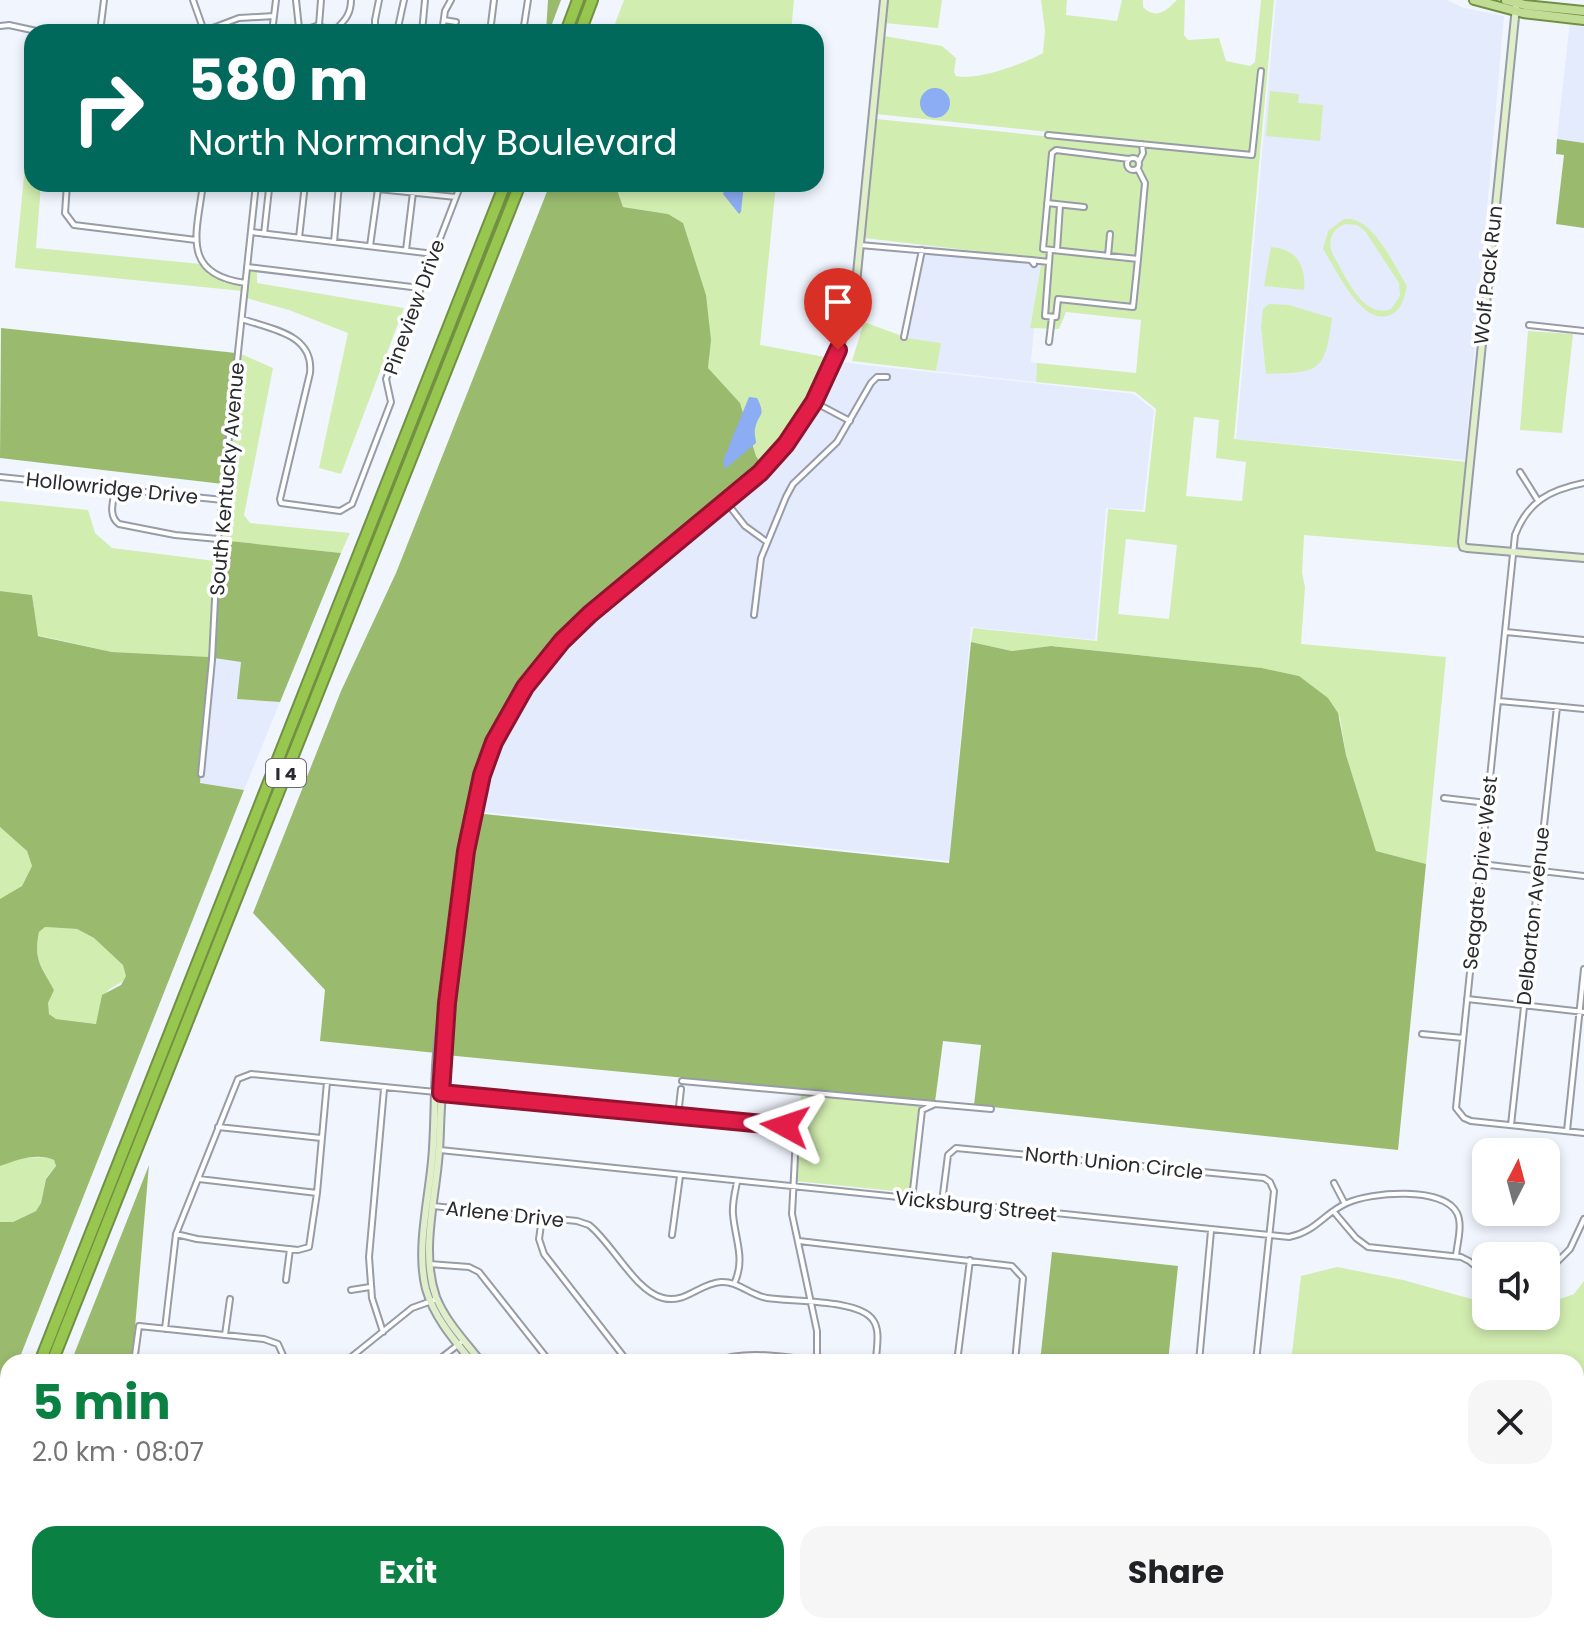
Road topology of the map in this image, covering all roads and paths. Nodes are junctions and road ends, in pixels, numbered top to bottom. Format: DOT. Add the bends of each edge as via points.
graph roads {
  1 [pos="104,0"];
  2 [pos="193,0"];
  3 [pos="276,0"];
  4 [pos="296,0"];
  5 [pos="321,0"];
  6 [pos="351,0"];
  7 [pos="379,0"];
  8 [pos="404,0"];
  9 [pos="425,0"];
  10 [pos="451,0"];
  11 [pos="494,0"];
  12 [pos="528,0"];
  13 [pos="578,0"];
  14 [pos="592,0"];
  15 [pos="884,0"];
  16 [pos="1474,0"];
  17 [pos="1506,0"];
  18 [pos="1516,7"];
  19 [pos="1584,11"];
  20 [pos="274,16"];
  21 [pos="444,20"];
  22 [pos="1584,20"];
  23 [pos="456,22"];
  24 [pos="101,24"];
  25 [pos="200,24"];
  26 [pos="224,24"];
  27 [pos="273,24"];
  28 [pos="299,24"];
  29 [pos="319,24"];
  30 [pos="341,24"];
  31 [pos="376,24"];
  32 [pos="399,24"];
  33 [pos="423,24"];
  34 [pos="443,24"];
  35 [pos="491,24"];
  36 [pos="524,24"];
  37 [pos="569,24"];
  38 [pos="583,24"];
  39 [pos="0,26"];
  40 [pos="24,28"];
  41 [pos="1261,71"];
  42 [pos="1048,135"];
  43 [pos="1142,146"];
  44 [pos="1135,159"];
  45 [pos="1138,169"];
  46 [pos="66,192"];
  47 [pos="202,192"];
  48 [pos="255,192"];
  49 [pos="269,192"];
  50 [pos="304,192"];
  51 [pos="338,192"];
  52 [pos="378,192"];
  53 [pos="413,192"];
  54 [pos="458,192"];
  55 [pos="502,192"];
  56 [pos="517,192"];
  57 [pos="456,197"];
  58 [pos="1047,203"];
  59 [pos="1060,205"];
  60 [pos="1084,207"];
  61 [pos="251,232"];
  62 [pos="264,234"];
  63 [pos="1110,234"];
  64 [pos="299,238"];
  65 [pos="196,240"];
  66 [pos="334,242"];
  67 [pos="860,245"];
  68 [pos="370,246"];
  69 [pos="406,250"];
  70 [pos="922,250"];
  71 [pos="1050,250"];
  72 [pos="1057,250"];
  73 [pos="434,254"];
  74 [pos="1108,256"];
  75 [pos="1138,259"];
  76 [pos="1049,262"];
  77 [pos="247,267"];
  78 [pos="245,283"];
  79 [pos="420,288"];
  80 [pos="1046,298"];
  81 [pos="1058,299"];
  82 [pos="1052,317"];
  83 [pos="242,319"];
  84 [pos="1529,325"];
  85 [pos="1584,331"];
  86 [pos="904,337"];
  87 [pos="1049,342"];
  88 [pos="887,377"];
  89 [pos="814,402"];
  90 [pos="850,421"];
  91 [pos="1520,472"];
  92 [pos="0,477"];
  93 [pos="1584,483"];
  94 [pos="115,489"];
  95 [pos="1537,499"];
  96 [pos="223,500"];
  97 [pos="727,503"];
  98 [pos="218,539"];
  99 [pos="767,542"];
  100 [pos="1513,551"];
  101 [pos="1584,558"];
  102 [pos="754,615"];
  103 [pos="1506,632"];
  104 [pos="1584,640"];
  105 [pos="1499,701"];
  106 [pos="1557,707"];
  107 [pos="1584,709"];
  108 [pos="201,774"];
  109 [pos="1444,798"];
  110 [pos="1487,803"];
  111 [pos="1481,864"];
  112 [pos="1538,871"];
  113 [pos="1584,876"];
  114 [pos="1584,969"];
  115 [pos="1467,999"];
  116 [pos="1523,1005"];
  117 [pos="1582,1011"];
  118 [pos="1422,1034"];
  119 [pos="1464,1038"];
  120 [pos="682,1081"];
  121 [pos="327,1082"];
  122 [pos="384,1088"];
  123 [pos="681,1089"];
  124 [pos="438,1092"];
  125 [pos="935,1104"];
  126 [pos="991,1109"];
  127 [pos="678,1116"];
  128 [pos="1511,1125"];
  129 [pos="218,1127"];
  130 [pos="1567,1131"];
  131 [pos="1584,1133"];
  132 [pos="321,1138"];
  133 [pos="436,1150"];
  134 [pos="680,1176"];
  135 [pos="199,1179"];
  136 [pos="737,1182"];
  137 [pos="1334,1183"];
  138 [pos="792,1187"];
  139 [pos="317,1193"];
  140 [pos="912,1199"];
  141 [pos="942,1202"];
  142 [pos="1345,1204"];
  143 [pos="433,1206"];
  144 [pos="1334,1212"];
  145 [pos="542,1218"];
  146 [pos="1584,1219"];
  147 [pos="1211,1231"];
  148 [pos="176,1234"];
  149 [pos="672,1235"];
  150 [pos="1269,1236"];
  151 [pos="799,1241"];
  152 [pos="290,1249"];
  153 [pos="1456,1256"];
  154 [pos="1560,1259"];
  155 [pos="970,1260"];
  156 [pos="1472,1263"];
  157 [pos="426,1264"];
  158 [pos="286,1280"];
  159 [pos="734,1284"];
  160 [pos="370,1287"];
  161 [pos="351,1290"];
  162 [pos="230,1299"];
  163 [pos="434,1300"];
  164 [pos="812,1303"];
  165 [pos="165,1329"];
  166 [pos="383,1332"];
  167 [pos="225,1335"];
  168 [pos="461,1342"];
  169 [pos="43,1354"];
  170 [pos="55,1354"];
  171 [pos="135,1354"];
  172 [pos="282,1354"];
  173 [pos="355,1354"];
  174 [pos="446,1354"];
  175 [pos="468,1354"];
  176 [pos="473,1354"];
  177 [pos="544,1354"];
  178 [pos="622,1354"];
  179 [pos="817,1354"];
  180 [pos="876,1354"];
  181 [pos="958,1354"];
  182 [pos="1016,1354"];
  183 [pos="1200,1354"];
  184 [pos="1257,1354"];
  1 -- 24 [label="street"];
  2 -- 25 [label="street"];
  3 -- 20 [label="street"];
  4 -- 28 [label="street"];
  5 -- 29 [label="street"];
  6 -- 30 [label="street"];
  7 -- 31 [label="street"];
  8 -- 32 [label="street"];
  9 -- 33 [label="street"];
  10 -- 21 [label="street"];
  11 -- 35 [label="street"];
  12 -- 36 [label="street"];
  13 -- 37 [label="highway"];
  14 -- 38 [label="highway"];
  15 -- 67 [label="street"];
  16 -- 18 [label="main road"];
  17 -- 18 [label="main road"];
  18 -- 19 [label="main road"];
  18 -- 22 [label="main road"];
  18 -- 100 [label="street, Wolf Pack Run" via="1463,547"];
  20 -- 26 [label="street"];
  20 -- 27 [label="street"];
  21 -- 23 [label="street"];
  21 -- 34 [label="street"];
  39 -- 40 [label="street"];
  41 -- 43 [label="street" via="1252,155"];
  42 -- 43 [label="street"];
  43 -- 44 [label="street"];
  44 -- 45 [label="street"];
  44 -- 45 [label="street" via="1127,163 1129,169"];
  44 -- 58 [label="street" via="1056,150"];
  45 -- 75 [label="street" via="1145,183"];
  46 -- 65 [label="street" via="64,205 74,225"];
  47 -- 65 [label="street"];
  48 -- 61 [label="street, South Kentucky Avenue"];
  49 -- 62 [label="street"];
  50 -- 64 [label="street"];
  51 -- 66 [label="street"];
  52 -- 68 [label="street"];
  53 -- 57 [label="street"];
  53 -- 69 [label="street"];
  54 -- 57 [label="street, Pineview Drive"];
  55 -- 169 [label="highway, I 4"];
  56 -- 170 [label="highway, I 4"];
  57 -- 73 [label="street, Pineview Drive"];
  58 -- 59 [label="street"];
  58 -- 71 [label="street" via="1043,249"];
  59 -- 60 [label="street"];
  59 -- 72 [label="street"];
  61 -- 62 [label="street"];
  61 -- 77 [label="street, South Kentucky Avenue"];
  62 -- 64 [label="street"];
  63 -- 74 [label="street"];
  64 -- 66 [label="street"];
  65 -- 78 [label="street" via="202,263 227,281"];
  66 -- 68 [label="street"];
  67 -- 70 [label="street"];
  67 -- 89 [label="street" via="846,333"];
  68 -- 69 [label="street"];
  69 -- 73 [label="street"];
  70 -- 76 [label="street"];
  70 -- 86 [label="street"];
  71 -- 72 [label="street"];
  71 -- 76 [label="street"];
  72 -- 74 [label="street"];
  73 -- 79 [label="street, Pineview Drive"];
  74 -- 75 [label="street"];
  75 -- 81 [label="street" via="1133,307"];
  76 -- 80 [label="street"];
  77 -- 78 [label="street, South Kentucky Avenue"];
  77 -- 79 [label="street"];
  78 -- 83 [label="street, South Kentucky Avenue"];
  79 -- 83 [label="street, Pineview Drive" via="386,379 391,402 352,504 340,511 281,503 310,358 294,336"];
  80 -- 81 [label="street"];
  80 -- 82 [label="street" via="1045,316"];
  81 -- 82 [label="street"];
  82 -- 87 [label="street"];
  83 -- 96 [label="street, South Kentucky Avenue"];
  84 -- 85 [label="street"];
  88 -- 90 [label="street" via="871,383"];
  89 -- 90 [label="street"];
  89 -- 97 [label="street" via="786,444"];
  90 -- 99 [label="street" via="837,442 793,484"];
  91 -- 95 [label="street"];
  92 -- 94 [label="street, Hollowridge Drive"];
  93 -- 95 [label="street"];
  94 -- 96 [label="street, Hollowridge Drive"];
  94 -- 98 [label="street" via="112,513 119,524"];
  95 -- 100 [label="street, Seagate Drive West" via="1521,518"];
  96 -- 98 [label="street, South Kentucky Avenue"];
  97 -- 99 [label="street"];
  97 -- 124 [label="street" via="571,632 510,710 494,742 466,851 439,1036"];
  98 -- 108 [label="street, South Kentucky Avenue"];
  99 -- 102 [label="street"];
  100 -- 101 [label="street"];
  100 -- 103 [label="street, Seagate Drive West"];
  103 -- 104 [label="street"];
  103 -- 105 [label="street, Seagate Drive West"];
  105 -- 106 [label="street"];
  105 -- 110 [label="street, Seagate Drive West"];
  106 -- 107 [label="street"];
  106 -- 112 [label="street, Delbarton Avenue"];
  109 -- 110 [label="street"];
  110 -- 111 [label="street, Seagate Drive West"];
  111 -- 112 [label="street"];
  111 -- 115 [label="street, Seagate Drive West"];
  112 -- 113 [label="street"];
  112 -- 116 [label="street, Delbarton Avenue"];
  114 -- 117 [label="street"];
  115 -- 116 [label="street"];
  115 -- 119 [label="street, Seagate Drive West"];
  116 -- 117 [label="street"];
  116 -- 128 [label="street, Delbarton Avenue"];
  117 -- 130 [label="street"];
  118 -- 119 [label="street"];
  119 -- 128 [label="street, Seagate Drive West" via="1456,1108 1471,1121"];
  120 -- 125 [label="street"];
  121 -- 122 [label="street"];
  121 -- 129 [label="street" via="242,1076"];
  121 -- 132 [label="street"];
  122 -- 124 [label="street"];
  122 -- 160 [label="street"];
  123 -- 127 [label="street"];
  124 -- 127 [label="street"];
  124 -- 133 [label="street"];
  125 -- 126 [label="street"];
  125 -- 140 [label="street" via="922,1110"];
  127 -- 138 [label="street" via="785,1126 796,1137"];
  128 -- 130 [label="street"];
  129 -- 132 [label="street"];
  129 -- 135 [label="street"];
  130 -- 131 [label="street"];
  132 -- 139 [label="street"];
  133 -- 134 [label="street, Vicksburg Street"];
  133 -- 143 [label="street"];
  133 -- 157 [label="street"];
  134 -- 136 [label="street, Vicksburg Street"];
  134 -- 149 [label="street"];
  135 -- 139 [label="street"];
  135 -- 148 [label="street"];
  136 -- 138 [label="street, Vicksburg Street"];
  136 -- 159 [label="street" via="732,1212 741,1256"];
  137 -- 142 [label="street"];
  138 -- 140 [label="street, Vicksburg Street"];
  138 -- 151 [label="street"];
  139 -- 152 [label="street" via="310,1244"];
  140 -- 141 [label="street, Vicksburg Street"];
  141 -- 147 [label="street, Vicksburg Street"];
  141 -- 150 [label="street, North Union Circle" via="948,1155 956,1148 1264,1178 1274,1191"];
  142 -- 144 [label="street, Vicksburg Street"];
  142 -- 153 [label="street, Vicksburg Street" via="1384,1193 1442,1198 1460,1222"];
  143 -- 145 [label="street, Arlene Drive"];
  143 -- 157 [label="street"];
  144 -- 150 [label="street, Vicksburg Street" via="1302,1235"];
  144 -- 153 [label="street" via="1372,1248"];
  145 -- 159 [label="street, Arlene Drive" via="589,1225 644,1287 661,1298 680,1299 715,1282"];
  145 -- 178 [label="street" via="539,1239 544,1254"];
  146 -- 154 [label="street"];
  147 -- 150 [label="street, Vicksburg Street"];
  147 -- 183 [label="street"];
  148 -- 152 [label="street"];
  148 -- 165 [label="street"];
  150 -- 184 [label="street"];
  151 -- 155 [label="street"];
  151 -- 164 [label="street"];
  152 -- 158 [label="street"];
  153 -- 156 [label="street"];
  155 -- 181 [label="street"];
  155 -- 182 [label="street" via="1012,1266 1023,1278"];
  157 -- 163 [label="street"];
  157 -- 177 [label="street" via="479,1272"];
  159 -- 164 [label="street" via="764,1298"];
  160 -- 161 [label="street"];
  160 -- 166 [label="street"];
  162 -- 167 [label="street"];
  163 -- 166 [label="street" via="412,1308"];
  163 -- 168 [label="street" via="444,1326"];
  164 -- 179 [label="street"];
  164 -- 180 [label="street" via="863,1310 877,1330"];
  165 -- 167 [label="street"];
  165 -- 171 [label="street" via="139,1326"];
  166 -- 173 [label="street"];
  167 -- 172 [label="street" via="264,1339 278,1344"];
  168 -- 174 [label="street"];
  168 -- 175 [label="street"];
  168 -- 176 [label="street"];
}
